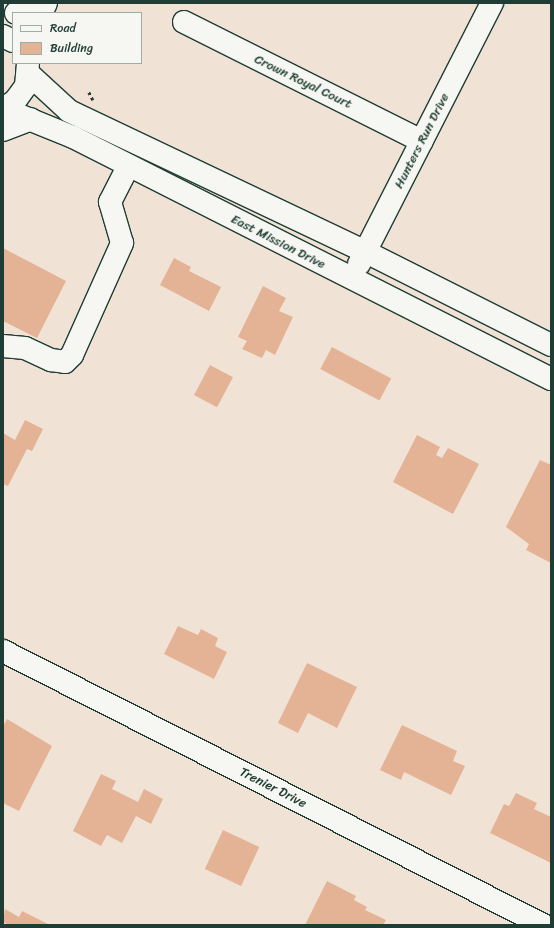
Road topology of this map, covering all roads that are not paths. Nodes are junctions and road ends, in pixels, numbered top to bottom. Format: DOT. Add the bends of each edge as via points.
graph roads {
  1 [pos="25,3"];
  2 [pos="46,3"];
  3 [pos="492,3"];
  4 [pos="17,12"];
  5 [pos="42,12"];
  6 [pos="12,17"];
  7 [pos="184,22"];
  8 [pos="3,24"];
  9 [pos="3,36"];
  10 [pos="12,40"];
  11 [pos="29,69"];
  12 [pos="3,116"];
  13 [pos="422,141"];
  14 [pos="128,167"];
  15 [pos="366,252"];
  16 [pos="352,279"];
  17 [pos="551,345"];
  18 [pos="3,346"];
  19 [pos="551,379"];
  20 [pos="3,651"];
  21 [pos="544,925"];
  1 -- 4 [label="street"];
  2 -- 5 [label="street"];
  3 -- 13 [label="street, Hunters Run Drive"];
  6 -- 8 [label="street"];
  7 -- 13 [label="street, Crown Royal Court"];
  9 -- 10 [label="street"];
  11 -- 12 [label="street" via="23,92"];
  11 -- 15 [label="street" via="70,111"];
  12 -- 14 [label="street, East Mission Drive" via="31,119"];
  13 -- 15 [label="street, Hunters Run Drive"];
  14 -- 16 [label="street, East Mission Drive"];
  14 -- 18 [label="street" via="110,202 122,243 72,355 65,362 51,360 25,348"];
  15 -- 16 [label="street, Hunters Run Drive"];
  15 -- 17 [label="street"];
  16 -- 19 [label="street, East Mission Drive"];
  20 -- 21 [label="street, Trenier Drive"];
}
